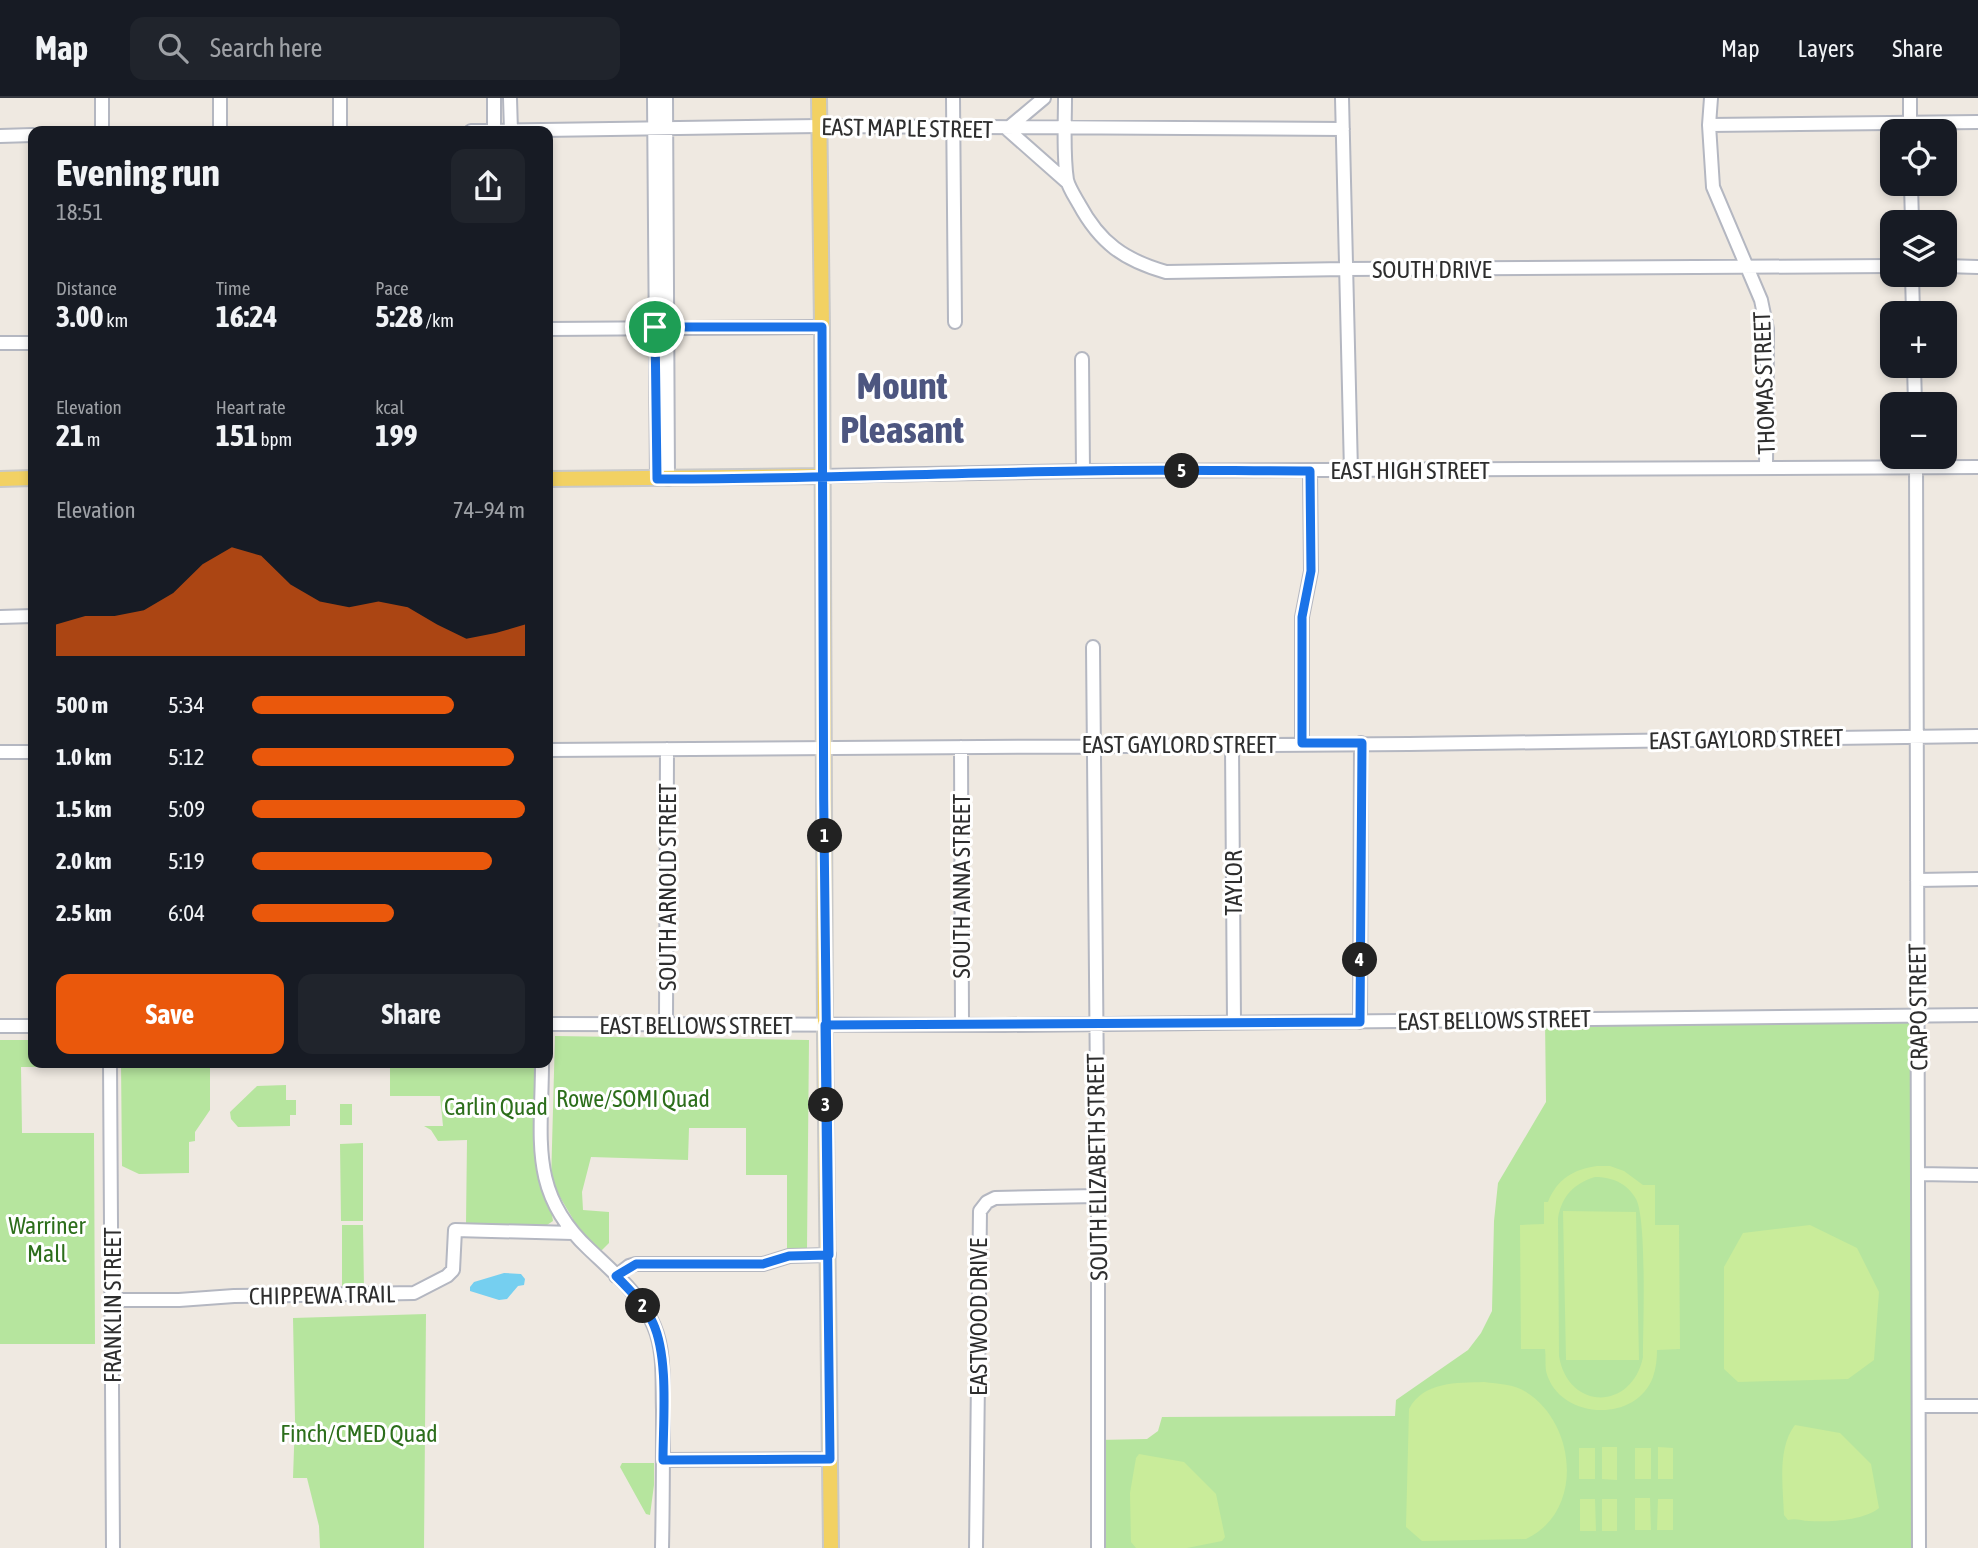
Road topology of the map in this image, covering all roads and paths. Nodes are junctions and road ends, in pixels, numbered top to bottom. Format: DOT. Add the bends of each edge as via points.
graph roads {
  1 [pos="102,98"];
  2 [pos="220,98"];
  3 [pos="340,98"];
  4 [pos="494,98"];
  5 [pos="510,98"];
  6 [pos="654,98"];
  7 [pos="666,98"];
  8 [pos="819,98"];
  9 [pos="953,98"];
  10 [pos="1044,98"];
  11 [pos="1065,98"];
  12 [pos="1342,98"];
  13 [pos="1711,98"];
  14 [pos="1910,98"];
  15 [pos="1910,119"];
  16 [pos="1978,122"];
  17 [pos="1957,124"];
  18 [pos="1709,125"];
  19 [pos="102,126"];
  20 [pos="220,126"];
  21 [pos="340,126"];
  22 [pos="494,126"];
  23 [pos="511,126"];
  24 [pos="660,127"];
  25 [pos="820,127"];
  26 [pos="1880,127"];
  27 [pos="954,128"];
  28 [pos="1065,128"];
  29 [pos="1007,129"];
  30 [pos="1343,129"];
  31 [pos="553,130"];
  32 [pos="28,135"];
  33 [pos="0,136"];
  34 [pos="1068,182"];
  35 [pos="1880,266"];
  36 [pos="1957,267"];
  37 [pos="1978,267"];
  38 [pos="1747,268"];
  39 [pos="1345,269"];
  40 [pos="955,322"];
  41 [pos="662,327"];
  42 [pos="822,327"];
  43 [pos="553,329"];
  44 [pos="0,343"];
  45 [pos="28,343"];
  46 [pos="1082,359"];
  47 [pos="1880,463"];
  48 [pos="1957,465"];
  49 [pos="1978,467"];
  50 [pos="1766,468"];
  51 [pos="1916,469"];
  52 [pos="1083,471"];
  53 [pos="1310,471"];
  54 [pos="1351,471"];
  55 [pos="822,476"];
  56 [pos="28,478"];
  57 [pos="0,479"];
  58 [pos="553,479"];
  59 [pos="663,479"];
  60 [pos="28,616"];
  61 [pos="0,617"];
  62 [pos="1093,647"];
  63 [pos="1978,736"];
  64 [pos="1917,737"];
  65 [pos="1302,743"];
  66 [pos="1362,743"];
  67 [pos="1094,745"];
  68 [pos="1231,745"];
  69 [pos="825,747"];
  70 [pos="961,747"];
  71 [pos="667,749"];
  72 [pos="553,750"];
  73 [pos="0,752"];
  74 [pos="28,752"];
  75 [pos="1978,879"];
  76 [pos="1917,880"];
  77 [pos="1978,1015"];
  78 [pos="1918,1016"];
  79 [pos="1234,1021"];
  80 [pos="1360,1022"];
  81 [pos="553,1024"];
  82 [pos="1095,1024"];
  83 [pos="666,1025"];
  84 [pos="825,1025"];
  85 [pos="962,1025"];
  86 [pos="28,1026"];
  87 [pos="0,1027"];
  88 [pos="110,1068"];
  89 [pos="542,1068"];
  90 [pos="1918,1174"];
  91 [pos="1978,1175"];
  92 [pos="1098,1196"];
  93 [pos="573,1233"];
  94 [pos="829,1255"];
  95 [pos="616,1276"];
  96 [pos="111,1297"];
  97 [pos="1919,1406"];
  98 [pos="1978,1406"];
  99 [pos="830,1459"];
  100 [pos="663,1460"];
  101 [pos="113,1548"];
  102 [pos="662,1548"];
  103 [pos="831,1548"];
  104 [pos="976,1548"];
  105 [pos="1098,1548"];
  106 [pos="1919,1548"];
  1 -- 19 [label="street"];
  2 -- 20 [label="street"];
  3 -- 21 [label="street"];
  4 -- 22 [label="street"];
  5 -- 23 [label="street"];
  6 -- 24 [label="street"];
  7 -- 24 [label="street"];
  8 -- 25 [label="main road"];
  9 -- 27 [label="street"];
  10 -- 29 [label="street"];
  11 -- 28 [label="street, SOUTH DRIVE"];
  12 -- 30 [label="street"];
  13 -- 18 [label="street, THOMAS STREET"];
  14 -- 15 [label="street"];
  16 -- 17 [label="street"];
  18 -- 26 [label="street"];
  18 -- 38 [label="street, THOMAS STREET" via="1713,187"];
  24 -- 25 [label="street, EAST MAPLE STREET"];
  24 -- 31 [label="street, EAST MAPLE STREET"];
  24 -- 41 [label="street"];
  25 -- 27 [label="street, EAST MAPLE STREET"];
  25 -- 42 [label="main road"];
  27 -- 29 [label="street, EAST MAPLE STREET"];
  27 -- 40 [label="street"];
  28 -- 29 [label="street, EAST MAPLE STREET"];
  28 -- 30 [label="street, EAST MAPLE STREET"];
  28 -- 34 [label="street, SOUTH DRIVE"];
  29 -- 34 [label="street"];
  30 -- 39 [label="street"];
  32 -- 33 [label="street"];
  34 -- 39 [label="street, SOUTH DRIVE" via="1090,225 1125,256 1147,267 1166,272"];
  35 -- 38 [label="street, SOUTH DRIVE"];
  36 -- 37 [label="street"];
  38 -- 39 [label="street, SOUTH DRIVE"];
  38 -- 50 [label="street, THOMAS STREET" via="1767,329"];
  39 -- 54 [label="street"];
  41 -- 42 [label="street"];
  41 -- 43 [label="street"];
  41 -- 59 [label="street"];
  42 -- 55 [label="main road"];
  44 -- 45 [label="street"];
  46 -- 52 [label="street"];
  47 -- 50 [label="street, EAST HIGH STREET"];
  48 -- 49 [label="street, EAST HIGH STREET"];
  50 -- 54 [label="street, EAST HIGH STREET"];
  51 -- 64 [label="street, CRAPO STREET"];
  52 -- 53 [label="street, EAST HIGH STREET"];
  52 -- 55 [label="street, EAST HIGH STREET"];
  53 -- 54 [label="street, EAST HIGH STREET"];
  53 -- 65 [label="street" via="1311,571 1302,617"];
  55 -- 59 [label="main road, EAST HIGH STREET"];
  55 -- 69 [label="main road"];
  56 -- 57 [label="main road"];
  58 -- 59 [label="main road, EAST HIGH STREET"];
  60 -- 61 [label="street"];
  62 -- 67 [label="street, SOUTH ELIZABETH STREET"];
  63 -- 64 [label="street, EAST GAYLORD STREET"];
  64 -- 66 [label="street, EAST GAYLORD STREET"];
  64 -- 76 [label="street, CRAPO STREET"];
  65 -- 66 [label="street, EAST GAYLORD STREET"];
  65 -- 68 [label="street, EAST GAYLORD STREET"];
  66 -- 80 [label="street"];
  67 -- 68 [label="street, EAST GAYLORD STREET"];
  67 -- 70 [label="street, EAST GAYLORD STREET"];
  67 -- 82 [label="street, SOUTH ELIZABETH STREET"];
  68 -- 79 [label="street, TAYLOR"];
  69 -- 70 [label="street, EAST GAYLORD STREET"];
  69 -- 71 [label="street, EAST GAYLORD STREET"];
  69 -- 84 [label="main road"];
  70 -- 85 [label="street, SOUTH ANNA STREET"];
  71 -- 72 [label="street, EAST GAYLORD STREET"];
  71 -- 83 [label="street, SOUTH ARNOLD STREET"];
  73 -- 74 [label="street"];
  75 -- 76 [label="street"];
  76 -- 78 [label="street, CRAPO STREET"];
  77 -- 78 [label="street, EAST BELLOWS STREET"];
  78 -- 80 [label="street, EAST BELLOWS STREET"];
  78 -- 90 [label="street, CRAPO STREET"];
  79 -- 80 [label="street, EAST BELLOWS STREET"];
  79 -- 82 [label="street, EAST BELLOWS STREET"];
  81 -- 83 [label="street, EAST BELLOWS STREET"];
  82 -- 85 [label="street, EAST BELLOWS STREET"];
  82 -- 92 [label="street, SOUTH ELIZABETH STREET"];
  83 -- 84 [label="street, EAST BELLOWS STREET"];
  84 -- 85 [label="street, EAST BELLOWS STREET"];
  84 -- 94 [label="main road"];
  86 -- 87 [label="street"];
  88 -- 96 [label="street, FRANKLIN STREET"];
  89 -- 93 [label="street" via="542,1169 559,1215"];
  90 -- 91 [label="street"];
  90 -- 97 [label="street, CRAPO STREET"];
  92 -- 104 [label="street, EASTWOOD DRIVE" via="995,1198 979,1211"];
  92 -- 105 [label="street, SOUTH ELIZABETH STREET"];
  93 -- 95 [label="street"];
  93 -- 96 [label="street, CHIPPEWA TRAIL" via="455,1230 453,1270 431,1285 405,1294 180,1300"];
  94 -- 95 [label="street" via="789,1256 763,1264 636,1264"];
  94 -- 99 [label="main road"];
  95 -- 100 [label="street" via="649,1315 659,1342"];
  96 -- 101 [label="street, FRANKLIN STREET"];
  97 -- 98 [label="street"];
  97 -- 106 [label="street, CRAPO STREET"];
  99 -- 100 [label="street"];
  99 -- 103 [label="main road"];
  100 -- 102 [label="street"];
}
